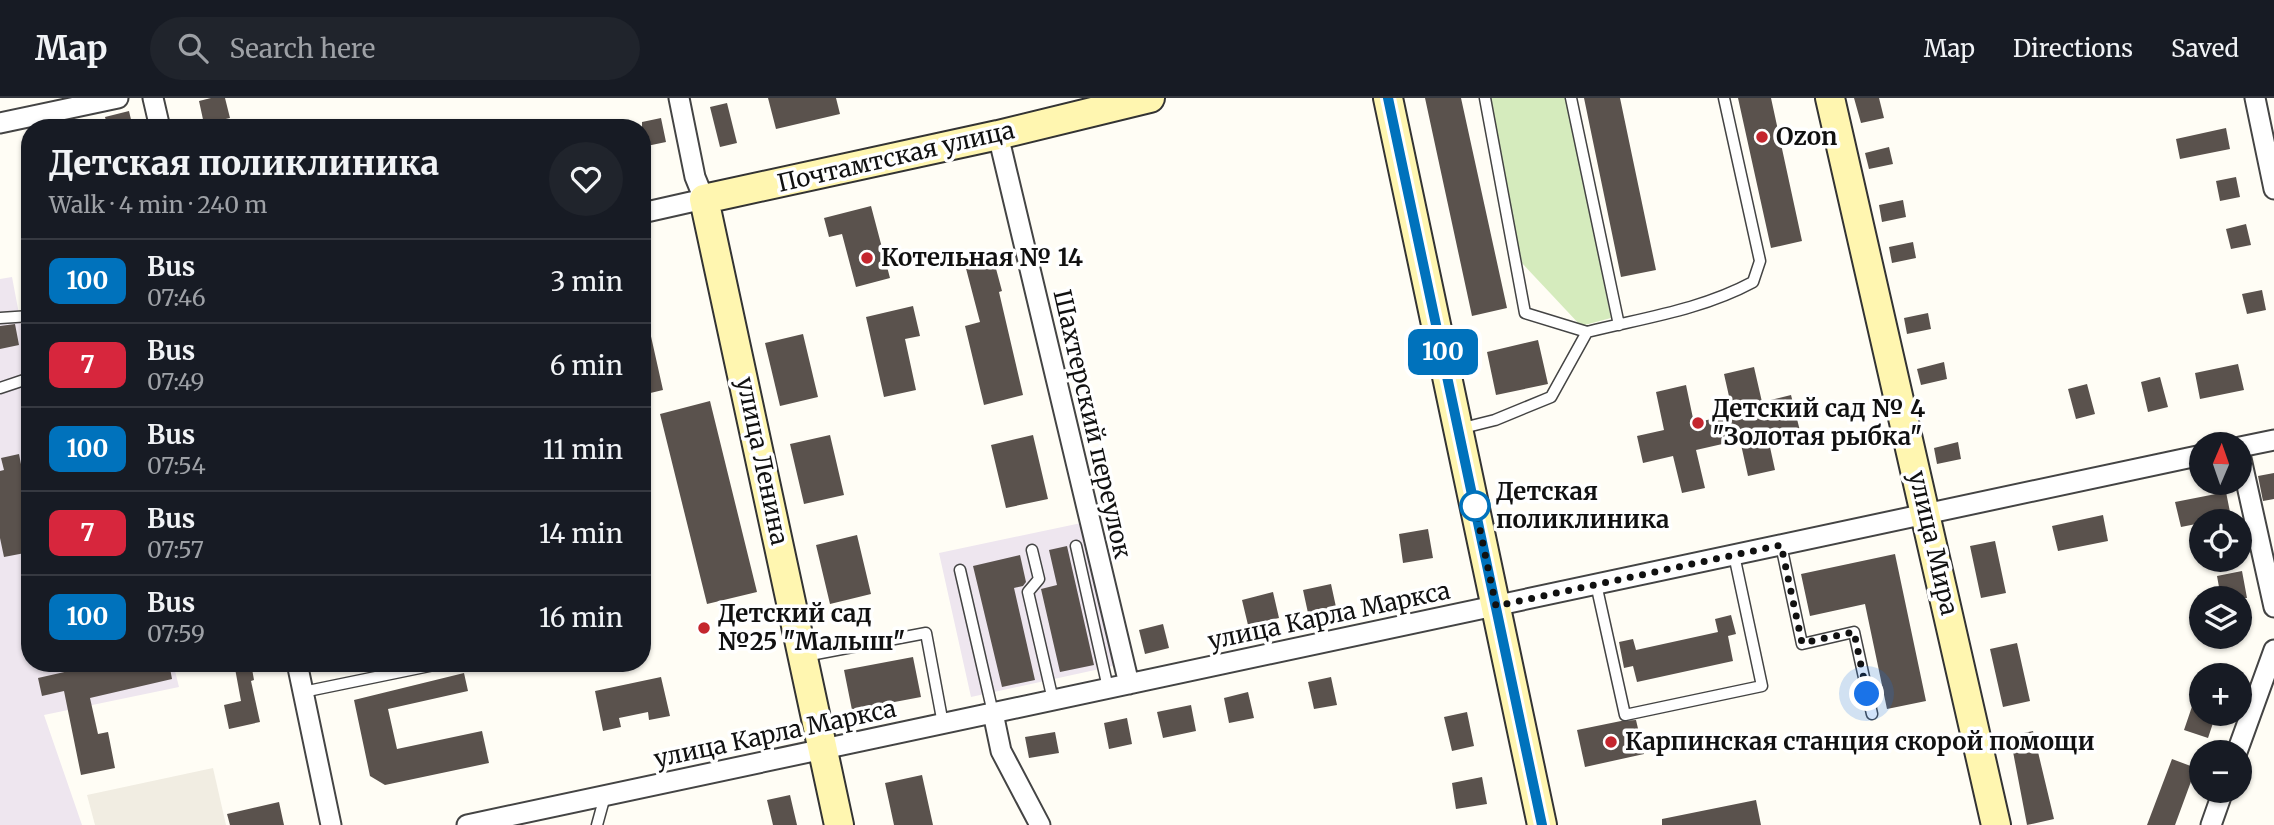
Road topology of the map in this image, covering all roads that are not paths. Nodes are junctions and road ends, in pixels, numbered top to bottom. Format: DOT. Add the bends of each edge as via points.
graph roads {
  1 [pos="118,98"];
  2 [pos="153,98"];
  3 [pos="679,98"];
  4 [pos="1150,98"];
  5 [pos="1388,98"];
  6 [pos="1485,98"];
  7 [pos="1571,98"];
  8 [pos="1724,98"];
  9 [pos="1830,98"];
  10 [pos="1117,102"];
  11 [pos="2262,104"];
  12 [pos="158,119"];
  13 [pos="0,123"];
  14 [pos="998,135"];
  15 [pos="2274,189"];
  16 [pos="704,199"];
  17 [pos="651,211"];
  18 [pos="21,317"];
  19 [pos="0,318"];
  20 [pos="1619,325"];
  21 [pos="1587,332"];
  22 [pos="21,381"];
  23 [pos="0,387"];
  24 [pos="1459,429"];
  25 [pos="2274,440"];
  26 [pos="2252,445"];
  27 [pos="2189,458"];
  28 [pos="2249,495"];
  29 [pos="1927,514"];
  30 [pos="1076,545"];
  31 [pos="1781,545"];
  32 [pos="1032,550"];
  33 [pos="1734,555"];
  34 [pos="960,570"];
  35 [pos="1596,584"];
  36 [pos="1496,606"];
  37 [pos="2274,607"];
  38 [pos="2274,650"];
  39 [pos="804,656"];
  40 [pos="299,672"];
  41 [pos="400,672"];
  42 [pos="1129,684"];
  43 [pos="1108,688"];
  44 [pos="303,692"];
  45 [pos="1053,700"];
  46 [pos="993,713"];
  47 [pos="1872,714"];
  48 [pos="943,723"];
  49 [pos="2241,740"];
  50 [pos="824,749"];
  51 [pos="605,796"];
  52 [pos="2219,803"];
  53 [pos="331,825"];
  54 [pos="467,825"];
  55 [pos="597,825"];
  56 [pos="839,825"];
  57 [pos="1040,825"];
  58 [pos="1542,825"];
  59 [pos="1996,825"];
  60 [pos="2211,825"];
  1 -- 13 [label="street"];
  2 -- 12 [label="street"];
  3 -- 16 [label="street, улица Ленина"];
  4 -- 10 [label="street, Почтамтская улица"];
  5 -- 24 [label="street"];
  6 -- 21 [label="lane" via="1525,313"];
  7 -- 20 [label="lane"];
  8 -- 20 [label="lane" via="1760,261 1758,273 1753,282 1689,309"];
  9 -- 29 [label="street, улица Мира"];
  10 -- 14 [label="street, Почтамтская улица"];
  11 -- 15 [label="street"];
  14 -- 16 [label="street, Почтамтская улица"];
  14 -- 42 [label="street, Шахтерский переулок"];
  16 -- 17 [label="street, Почтамтская улица"];
  16 -- 39 [label="street, улица Ленина"];
  18 -- 19 [label="lane"];
  20 -- 21 [label="lane"];
  21 -- 24 [label="lane" via="1551,397 1495,421"];
  22 -- 23 [label="lane"];
  24 -- 36 [label="street"];
  25 -- 26 [label="street"];
  27 -- 29 [label="street, улица Карла Маркса"];
  28 -- 37 [label="street"];
  29 -- 31 [label="street, улица Карла Маркса"];
  29 -- 59 [label="street, улица Мира"];
  30 -- 43 [label="lane"];
  31 -- 33 [label="street, улица Карла Маркса"];
  31 -- 47 [label="lane" via="1802,643 1854,632"];
  32 -- 45 [label="lane" via="1039,579 1028,592"];
  33 -- 35 [label="street, улица Карла Маркса"];
  33 -- 35 [label="lane" via="1762,686 1625,715"];
  34 -- 46 [label="lane"];
  35 -- 36 [label="street, улица Карла Маркса"];
  36 -- 42 [label="street, улица Карла Маркса"];
  36 -- 58 [label="street"];
  38 -- 49 [label="street"];
  39 -- 48 [label="lane" via="926,633"];
  39 -- 50 [label="street, улица Ленина"];
  40 -- 44 [label="street"];
  41 -- 44 [label="lane"];
  42 -- 43 [label="street, улица Карла Маркса"];
  43 -- 45 [label="street, улица Карла Маркса"];
  44 -- 53 [label="street"];
  45 -- 46 [label="street, улица Карла Маркса"];
  46 -- 48 [label="street, улица Карла Маркса"];
  46 -- 57 [label="street" via="1001,751"];
  48 -- 50 [label="street, улица Карла Маркса"];
  50 -- 51 [label="street, улица Карла Маркса"];
  50 -- 56 [label="street, улица Ленина"];
  51 -- 54 [label="street, улица Карла Маркса"];
  51 -- 55 [label="lane"];
  52 -- 60 [label="street"];
}
